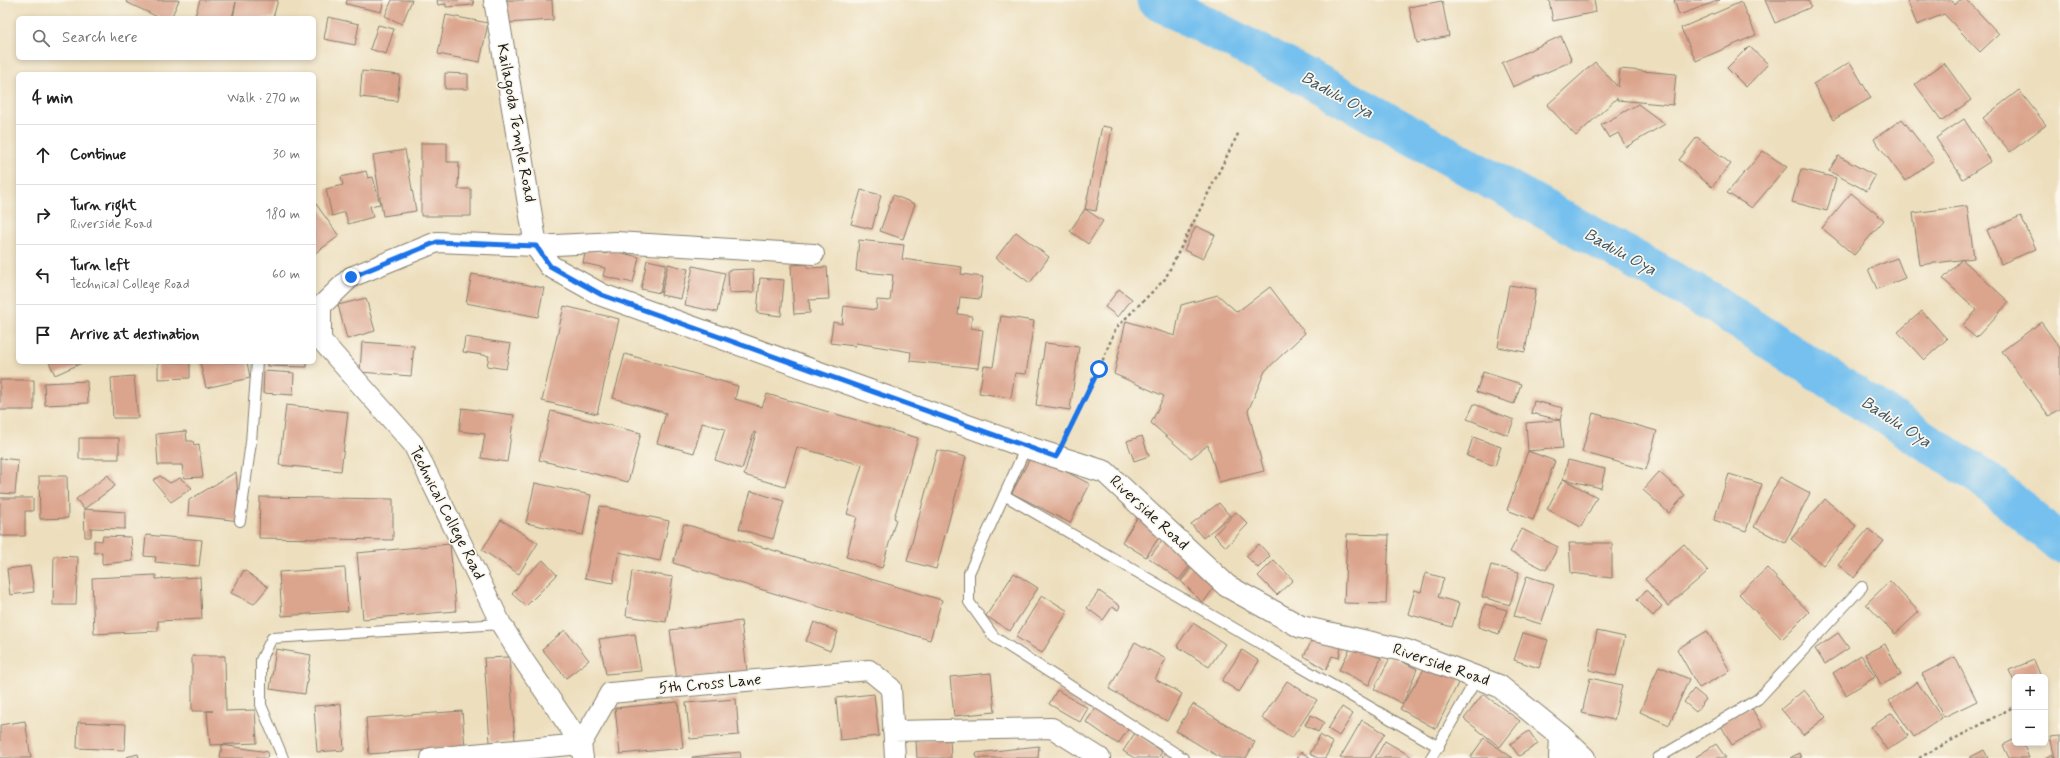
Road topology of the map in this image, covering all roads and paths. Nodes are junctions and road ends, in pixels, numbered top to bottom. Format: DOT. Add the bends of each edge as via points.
graph roads {
  1 [pos="495,0"];
  2 [pos="1239,132"];
  3 [pos="536,246"];
  4 [pos="814,254"];
  5 [pos="318,306"];
  6 [pos="257,364"];
  7 [pos="1026,447"];
  8 [pos="1056,457"];
  9 [pos="1004,495"];
  10 [pos="240,520"];
  11 [pos="1862,587"];
  12 [pos="501,624"];
  13 [pos="1477,678"];
  14 [pos="2012,708"];
  15 [pos="893,731"];
  16 [pos="1560,735"];
  17 [pos="1439,747"];
  18 [pos="582,751"];
  19 [pos="283,758"];
  20 [pos="431,758"];
  21 [pos="895,758"];
  22 [pos="1100,758"];
  23 [pos="1183,758"];
  24 [pos="1431,758"];
  25 [pos="1559,758"];
  26 [pos="1584,758"];
  27 [pos="1658,758"];
  28 [pos="1919,758"];
  1 -- 3 [label="street, Kailagoda Temple Road"];
  2 -- 8 [label="path" via="1165,279 1116,328"];
  3 -- 4 [label="street, Technical College Road" via="616,242"];
  3 -- 5 [label="street, Technical College Road" via="437,242 351,277"];
  3 -- 7 [label="street, Riverside Road" via="550,266 602,295"];
  5 -- 12 [label="street, Technical College Road" via="321,340 413,444"];
  6 -- 10 [label="lane" via="251,442"];
  7 -- 8 [label="street, Riverside Road"];
  7 -- 9 [label="lane"];
  8 -- 13 [label="street, Riverside Road" via="1105,472 1227,586 1301,627 1407,651"];
  9 -- 17 [label="lane"];
  9 -- 23 [label="lane" via="969,573 969,602 994,637"];
  11 -- 27 [label="lane" via="1758,699"];
  12 -- 18 [label="street, Technical College Road"];
  12 -- 19 [label="lane" via="272,638 261,660 261,705"];
  13 -- 16 [label="street, Riverside Road" via="1500,686"];
  13 -- 17 [label="lane"];
  14 -- 28 [label="path"];
  15 -- 18 [label="street, 5th Cross Lane" via="891,688 869,670 610,693"];
  15 -- 21 [label="street"];
  15 -- 22 [label="street" via="1052,728"];
  16 -- 25 [label="street"];
  16 -- 26 [label="street, Riverside Road"];
  17 -- 24 [label="lane"];
  18 -- 20 [label="street"];
}
